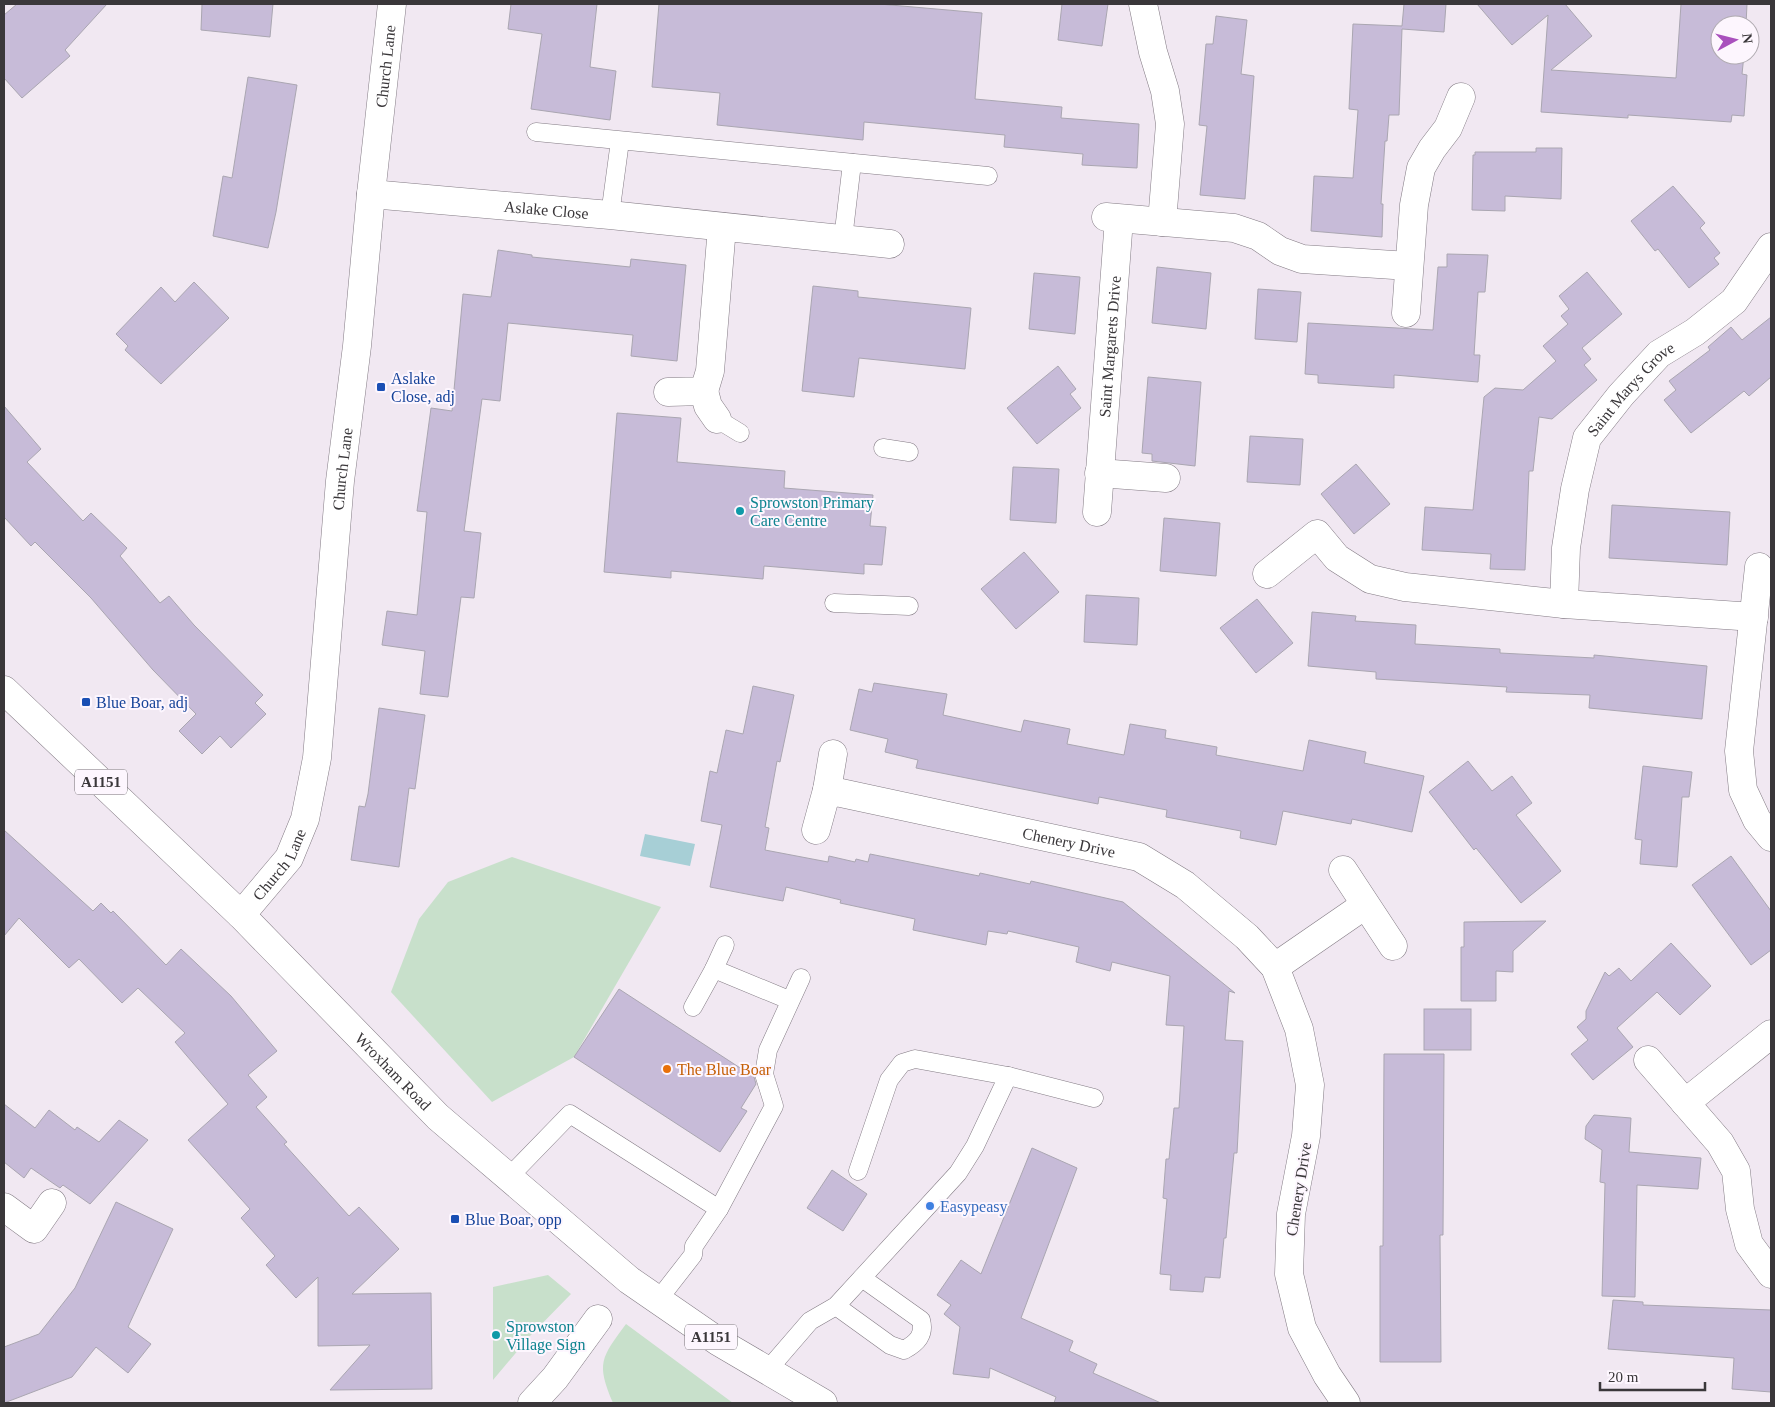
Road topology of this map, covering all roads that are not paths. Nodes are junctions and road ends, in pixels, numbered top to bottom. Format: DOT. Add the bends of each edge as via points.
graph roads {
  1 [pos="392,4"];
  2 [pos="1143,4"];
  3 [pos="1461,97"];
  4 [pos="536,132"];
  5 [pos="620,140"];
  6 [pos="852,163"];
  7 [pos="988,176"];
  8 [pos="371,194"];
  9 [pos="610,215"];
  10 [pos="1162,222"];
  11 [pos="722,227"];
  12 [pos="843,239"];
  13 [pos="890,244"];
  14 [pos="1771,247"];
  15 [pos="1409,266"];
  16 [pos="1406,313"];
  17 [pos="704,391"];
  18 [pos="668,392"];
  19 [pos="717,419"];
  20 [pos="740,433"];
  21 [pos="883,448"];
  22 [pos="909,452"];
  23 [pos="1099,473"];
  24 [pos="1166,478"];
  25 [pos="1097,512"];
  26 [pos="1759,566"];
  27 [pos="1267,574"];
  28 [pos="834,603"];
  29 [pos="1564,604"];
  30 [pos="909,606"];
  31 [pos="1754,617"];
  32 [pos="4,690"];
  33 [pos="833,754"];
  34 [pos="827,790"];
  35 [pos="816,830"];
  36 [pos="1771,837"];
  37 [pos="1343,870"];
  38 [pos="1365,905"];
  39 [pos="242,915"];
  40 [pos="724,945"];
  41 [pos="1393,946"];
  42 [pos="1275,967"];
  43 [pos="714,969"];
  44 [pos="801,978"];
  45 [pos="789,1000"];
  46 [pos="693,1008"];
  47 [pos="1771,1034"];
  48 [pos="1648,1060"];
  49 [pos="1008,1076"];
  50 [pos="1094,1098"];
  51 [pos="1685,1103"];
  52 [pos="858,1171"];
  53 [pos="508,1178"];
  54 [pos="52,1203"];
  55 [pos="4,1207"];
  56 [pos="719,1209"];
  57 [pos="1771,1274"];
  58 [pos="862,1278"];
  59 [pos="658,1300"];
  60 [pos="836,1306"];
  61 [pos="598,1319"];
  62 [pos="766,1372"];
  63 [pos="556,1391"];
  64 [pos="532,1403"];
  65 [pos="824,1403"];
  66 [pos="1346,1403"];
  1 -- 8 [label="street, Church Lane"];
  2 -- 10 [label="street" via="1170,124"];
  3 -- 15 [label="street" via="1448,128 1421,168"];
  4 -- 5 [label="lane"];
  5 -- 6 [label="lane"];
  5 -- 9 [label="lane"];
  6 -- 7 [label="lane"];
  6 -- 12 [label="lane"];
  8 -- 9 [label="street, Aslake Close"];
  8 -- 39 [label="street, Church Lane" via="340,481 317,758 305,819 289,858"];
  9 -- 11 [label="street, Aslake Close"];
  10 -- 15 [label="street, Saint Margarets Drive" via="1234,228 1258,236 1280,251 1302,259"];
  10 -- 23 [label="street, Saint Margarets Drive" via="1113,218"];
  11 -- 12 [label="street, Aslake Close"];
  11 -- 17 [label="street" via="710,371"];
  12 -- 13 [label="street, Aslake Close"];
  14 -- 29 [label="street, Saint Marys Grove" via="1734,301 1695,332 1659,354 1586,438 1566,548"];
  15 -- 16 [label="street"];
  17 -- 18 [label="street"];
  17 -- 19 [label="street" via="708,406"];
  19 -- 20 [label="lane"];
  21 -- 22 [label="lane"];
  23 -- 24 [label="street"];
  23 -- 25 [label="street, Saint Margarets Drive"];
  26 -- 31 [label="street"];
  27 -- 29 [label="street" via="1317,534 1337,558 1370,580 1405,587"];
  28 -- 30 [label="lane"];
  29 -- 31 [label="street"];
  31 -- 36 [label="street" via="1739,751 1743,790 1757,820"];
  32 -- 39 [label="street, Wroxham Road / A1151"];
  33 -- 34 [label="street"];
  34 -- 35 [label="street"];
  34 -- 42 [label="street, Chenery Drive" via="1139,857 1185,886 1247,937"];
  37 -- 38 [label="street"];
  38 -- 41 [label="street"];
  38 -- 42 [label="street"];
  39 -- 53 [label="street, Wroxham Road / A1151" via="438,1117"];
  40 -- 43 [label="lane"];
  42 -- 66 [label="street, Chenery Drive" via="1298,1029 1310,1085 1306,1136 1291,1214 1289,1274 1302,1328"];
  43 -- 45 [label="lane"];
  43 -- 46 [label="lane"];
  44 -- 45 [label="lane"];
  45 -- 56 [label="lane" via="768,1050 764,1074 774,1106"];
  47 -- 51 [label="street"];
  48 -- 51 [label="street"];
  49 -- 50 [label="lane"];
  49 -- 52 [label="lane" via="915,1058 902,1063 889,1080"];
  49 -- 58 [label="lane" via="975,1146 958,1173"];
  51 -- 57 [label="street" via="1720,1142 1736,1171 1740,1209 1749,1244"];
  53 -- 56 [label="lane" via="570,1114"];
  53 -- 59 [label="street, Wroxham Road / A1151" via="629,1280"];
  54 -- 55 [label="street" via="34,1229"];
  56 -- 59 [label="lane" via="694,1246 694,1255"];
  58 -- 60 [label="lane"];
  58 -- 60 [label="lane" via="921,1320 920,1338 904,1350 890,1345"];
  59 -- 62 [label="street, Wroxham Road / A1151"];
  60 -- 62 [label="lane" via="810,1321"];
  61 -- 63 [label="street"];
  62 -- 65 [label="street, Wroxham Road / A1151"];
  63 -- 64 [label="street"];
}
